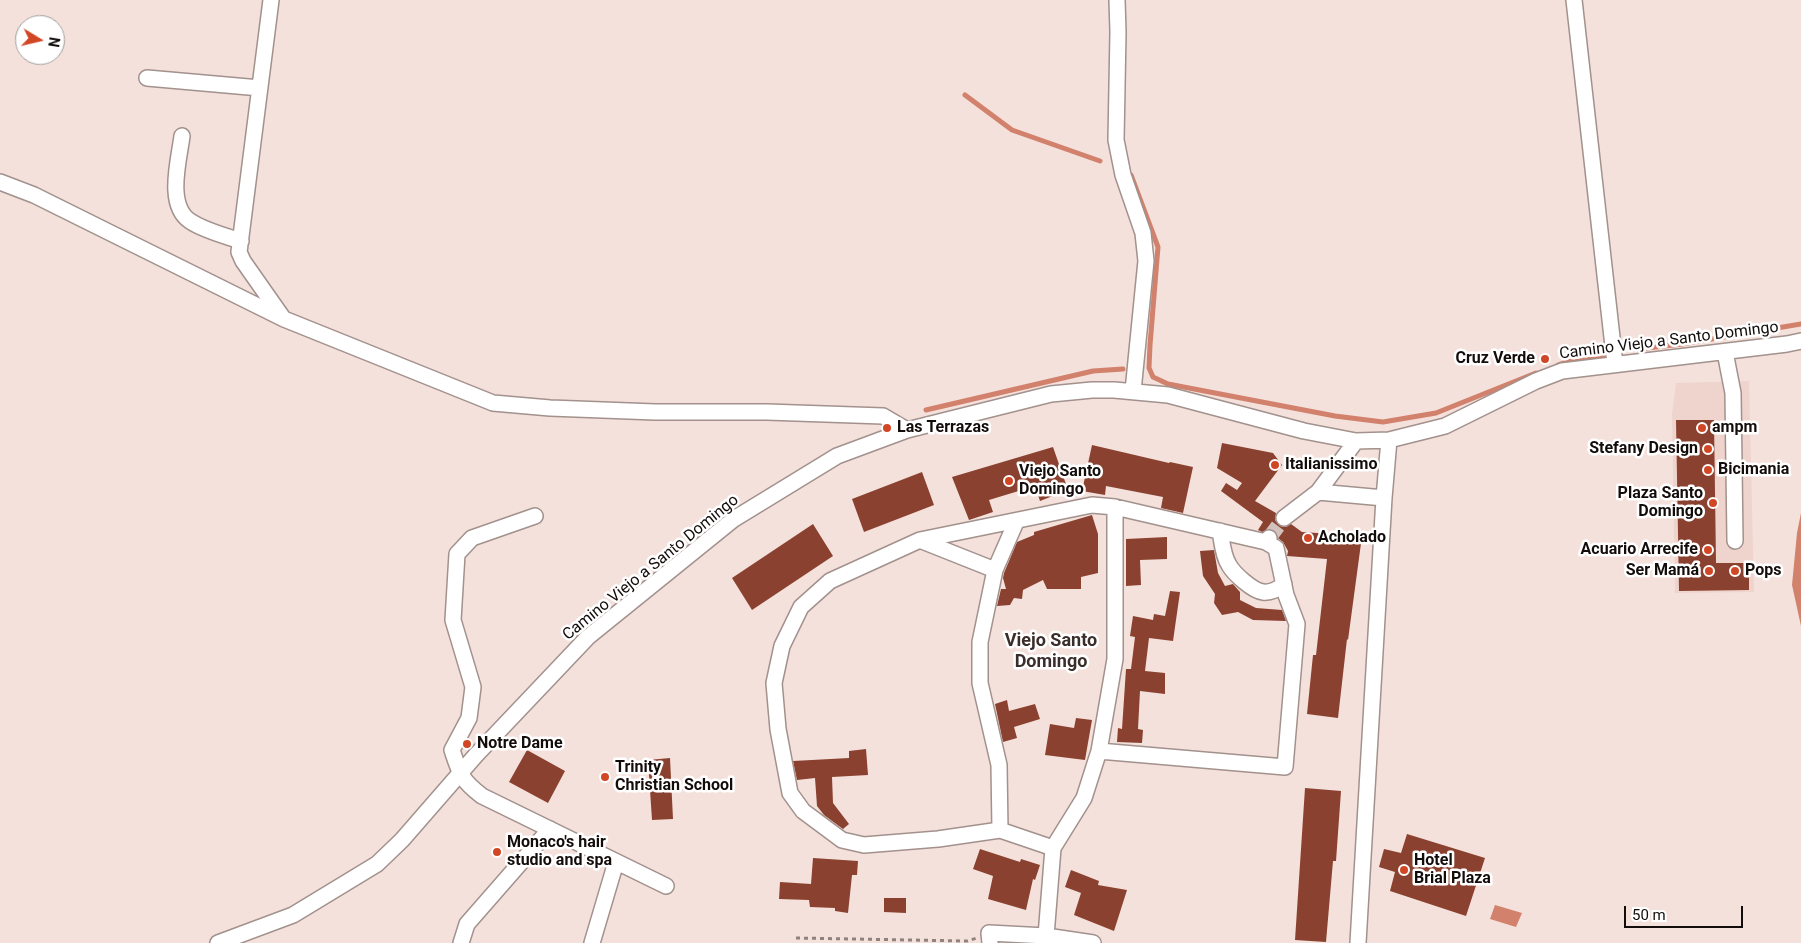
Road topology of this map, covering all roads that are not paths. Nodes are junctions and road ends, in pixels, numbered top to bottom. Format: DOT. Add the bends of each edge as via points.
graph roads {
  1 [pos="271,0"];
  2 [pos="1117,0"];
  3 [pos="1574,0"];
  4 [pos="147,78"];
  5 [pos="260,88"];
  6 [pos="182,136"];
  7 [pos="0,182"];
  8 [pos="241,241"];
  9 [pos="284,320"];
  10 [pos="1801,341"];
  11 [pos="1725,352"];
  12 [pos="1615,364"];
  13 [pos="1133,391"];
  14 [pos="907,430"];
  15 [pos="1390,440"];
  16 [pos="1356,441"];
  17 [pos="1318,492"];
  18 [pos="1384,498"];
  19 [pos="1115,507"];
  20 [pos="535,516"];
  21 [pos="1284,518"];
  22 [pos="1016,522"];
  23 [pos="1220,531"];
  24 [pos="920,540"];
  25 [pos="1735,541"];
  26 [pos="995,570"];
  27 [pos="1284,584"];
  28 [pos="1100,751"];
  29 [pos="460,775"];
  30 [pos="550,829"];
  31 [pos="1000,830"];
  32 [pos="1053,848"];
  33 [pos="616,862"];
  34 [pos="666,886"];
  35 [pos="1046,936"];
  36 [pos="990,938"];
  37 [pos="218,943"];
  38 [pos="461,943"];
  39 [pos="592,943"];
  40 [pos="1094,943"];
  41 [pos="1358,943"];
  1 -- 5 [label="street"];
  2 -- 13 [label="street" via="1116,140 1123,174 1143,233 1146,261"];
  3 -- 12 [label="street"];
  4 -- 5 [label="street"];
  5 -- 8 [label="street"];
  6 -- 8 [label="street" via="176,186 181,212 190,221"];
  7 -- 9 [label="street" via="34,194"];
  8 -- 9 [label="street" via="239,252 243,261"];
  9 -- 14 [label="street" via="493,403 655,412 883,416"];
  10 -- 11 [label="street, Camino Viejo a Santo Domingo"];
  11 -- 12 [label="street, Camino Viejo a Santo Domingo"];
  11 -- 25 [label="street" via="1733,393"];
  12 -- 15 [label="street, Camino Viejo a Santo Domingo" via="1562,371 1445,426"];
  13 -- 14 [label="street, Camino Viejo a Santo Domingo" via="1051,394"];
  13 -- 16 [label="street, Camino Viejo a Santo Domingo" via="1168,395 1304,431"];
  14 -- 29 [label="street, Camino Viejo a Santo Domingo" via="837,456 734,519 588,637"];
  15 -- 16 [label="street, Camino Viejo a Santo Domingo"];
  15 -- 18 [label="street"];
  16 -- 17 [label="street"];
  17 -- 18 [label="street"];
  17 -- 21 [label="street"];
  18 -- 41 [label="street"];
  19 -- 22 [label="street" via="1092,505"];
  19 -- 23 [label="street"];
  19 -- 28 [label="street" via="1115,659"];
  20 -- 29 [label="street" via="472,538 457,554 453,620 473,687 470,718 452,750"];
  22 -- 24 [label="street"];
  22 -- 26 [label="street"];
  23 -- 27 [label="street" via="1268,540 1276,548"];
  23 -- 27 [label="street" via="1229,566 1246,584 1262,592 1279,590"];
  24 -- 26 [label="street"];
  24 -- 31 [label="street" via="830,581 800,607 782,646 774,683 778,729 790,793 803,811 842,840 864,845"];
  26 -- 31 [label="street" via="980,642 980,683 999,765"];
  27 -- 28 [label="street" via="1297,624 1284,767"];
  28 -- 32 [label="street" via="1084,798"];
  29 -- 30 [label="street" via="482,796"];
  29 -- 37 [label="street, Camino Viejo a Santo Domingo" via="377,864 292,915"];
  30 -- 33 [label="street"];
  30 -- 38 [label="street" via="467,924"];
  31 -- 32 [label="street"];
  32 -- 35 [label="street"];
  33 -- 34 [label="street"];
  33 -- 39 [label="street"];
  35 -- 36 [label="street"];
  35 -- 40 [label="street"];
}
